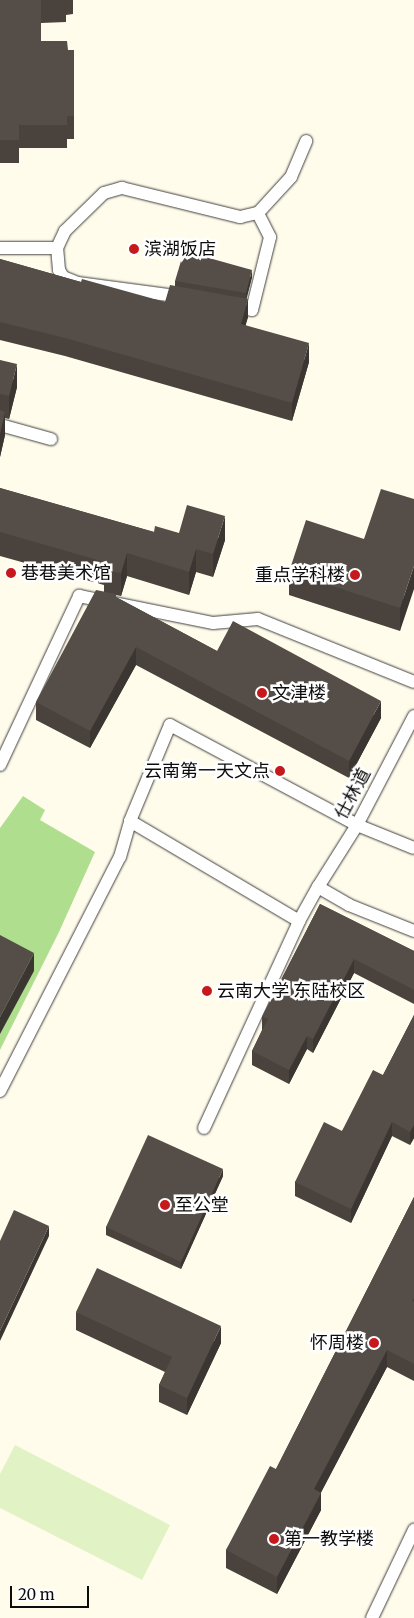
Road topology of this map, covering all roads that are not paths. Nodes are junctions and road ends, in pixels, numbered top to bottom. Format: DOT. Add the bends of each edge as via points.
graph roads {
  1 [pos="306,141"];
  2 [pos="258,213"];
  3 [pos="0,248"];
  4 [pos="57,248"];
  5 [pos="193,299"];
  6 [pos="222,304"];
  7 [pos="0,425"];
  8 [pos="51,439"];
  9 [pos="414,682"];
  10 [pos="414,716"];
  11 [pos="0,765"];
  12 [pos="130,821"];
  13 [pos="357,825"];
  14 [pos="414,848"];
  15 [pos="318,886"];
  16 [pos="299,921"];
  17 [pos="414,932"];
  18 [pos="0,1091"];
  19 [pos="204,1128"];
  20 [pos="414,1530"];
  21 [pos="372,1618"];
  1 -- 2 [label="lane" via="291,177"];
  2 -- 4 [label="lane" via="240,217 122,188 104,193 65,231"];
  2 -- 6 [label="lane" via="270,237 252,310"];
  3 -- 4 [label="lane"];
  4 -- 5 [label="lane" via="59,270 78,283"];
  7 -- 8 [label="lane"];
  9 -- 11 [label="lane" via="258,619 213,623 79,596"];
  10 -- 13 [label="lane, 仕林道"];
  12 -- 13 [label="lane" via="170,725"];
  12 -- 16 [label="lane"];
  12 -- 18 [label="lane" via="120,857"];
  13 -- 14 [label="lane"];
  13 -- 15 [label="lane, 仕林道"];
  15 -- 16 [label="lane, 仕林道"];
  15 -- 17 [label="lane" via="348,905"];
  16 -- 19 [label="lane, 仕林道"];
  20 -- 21 [label="lane"];
}
